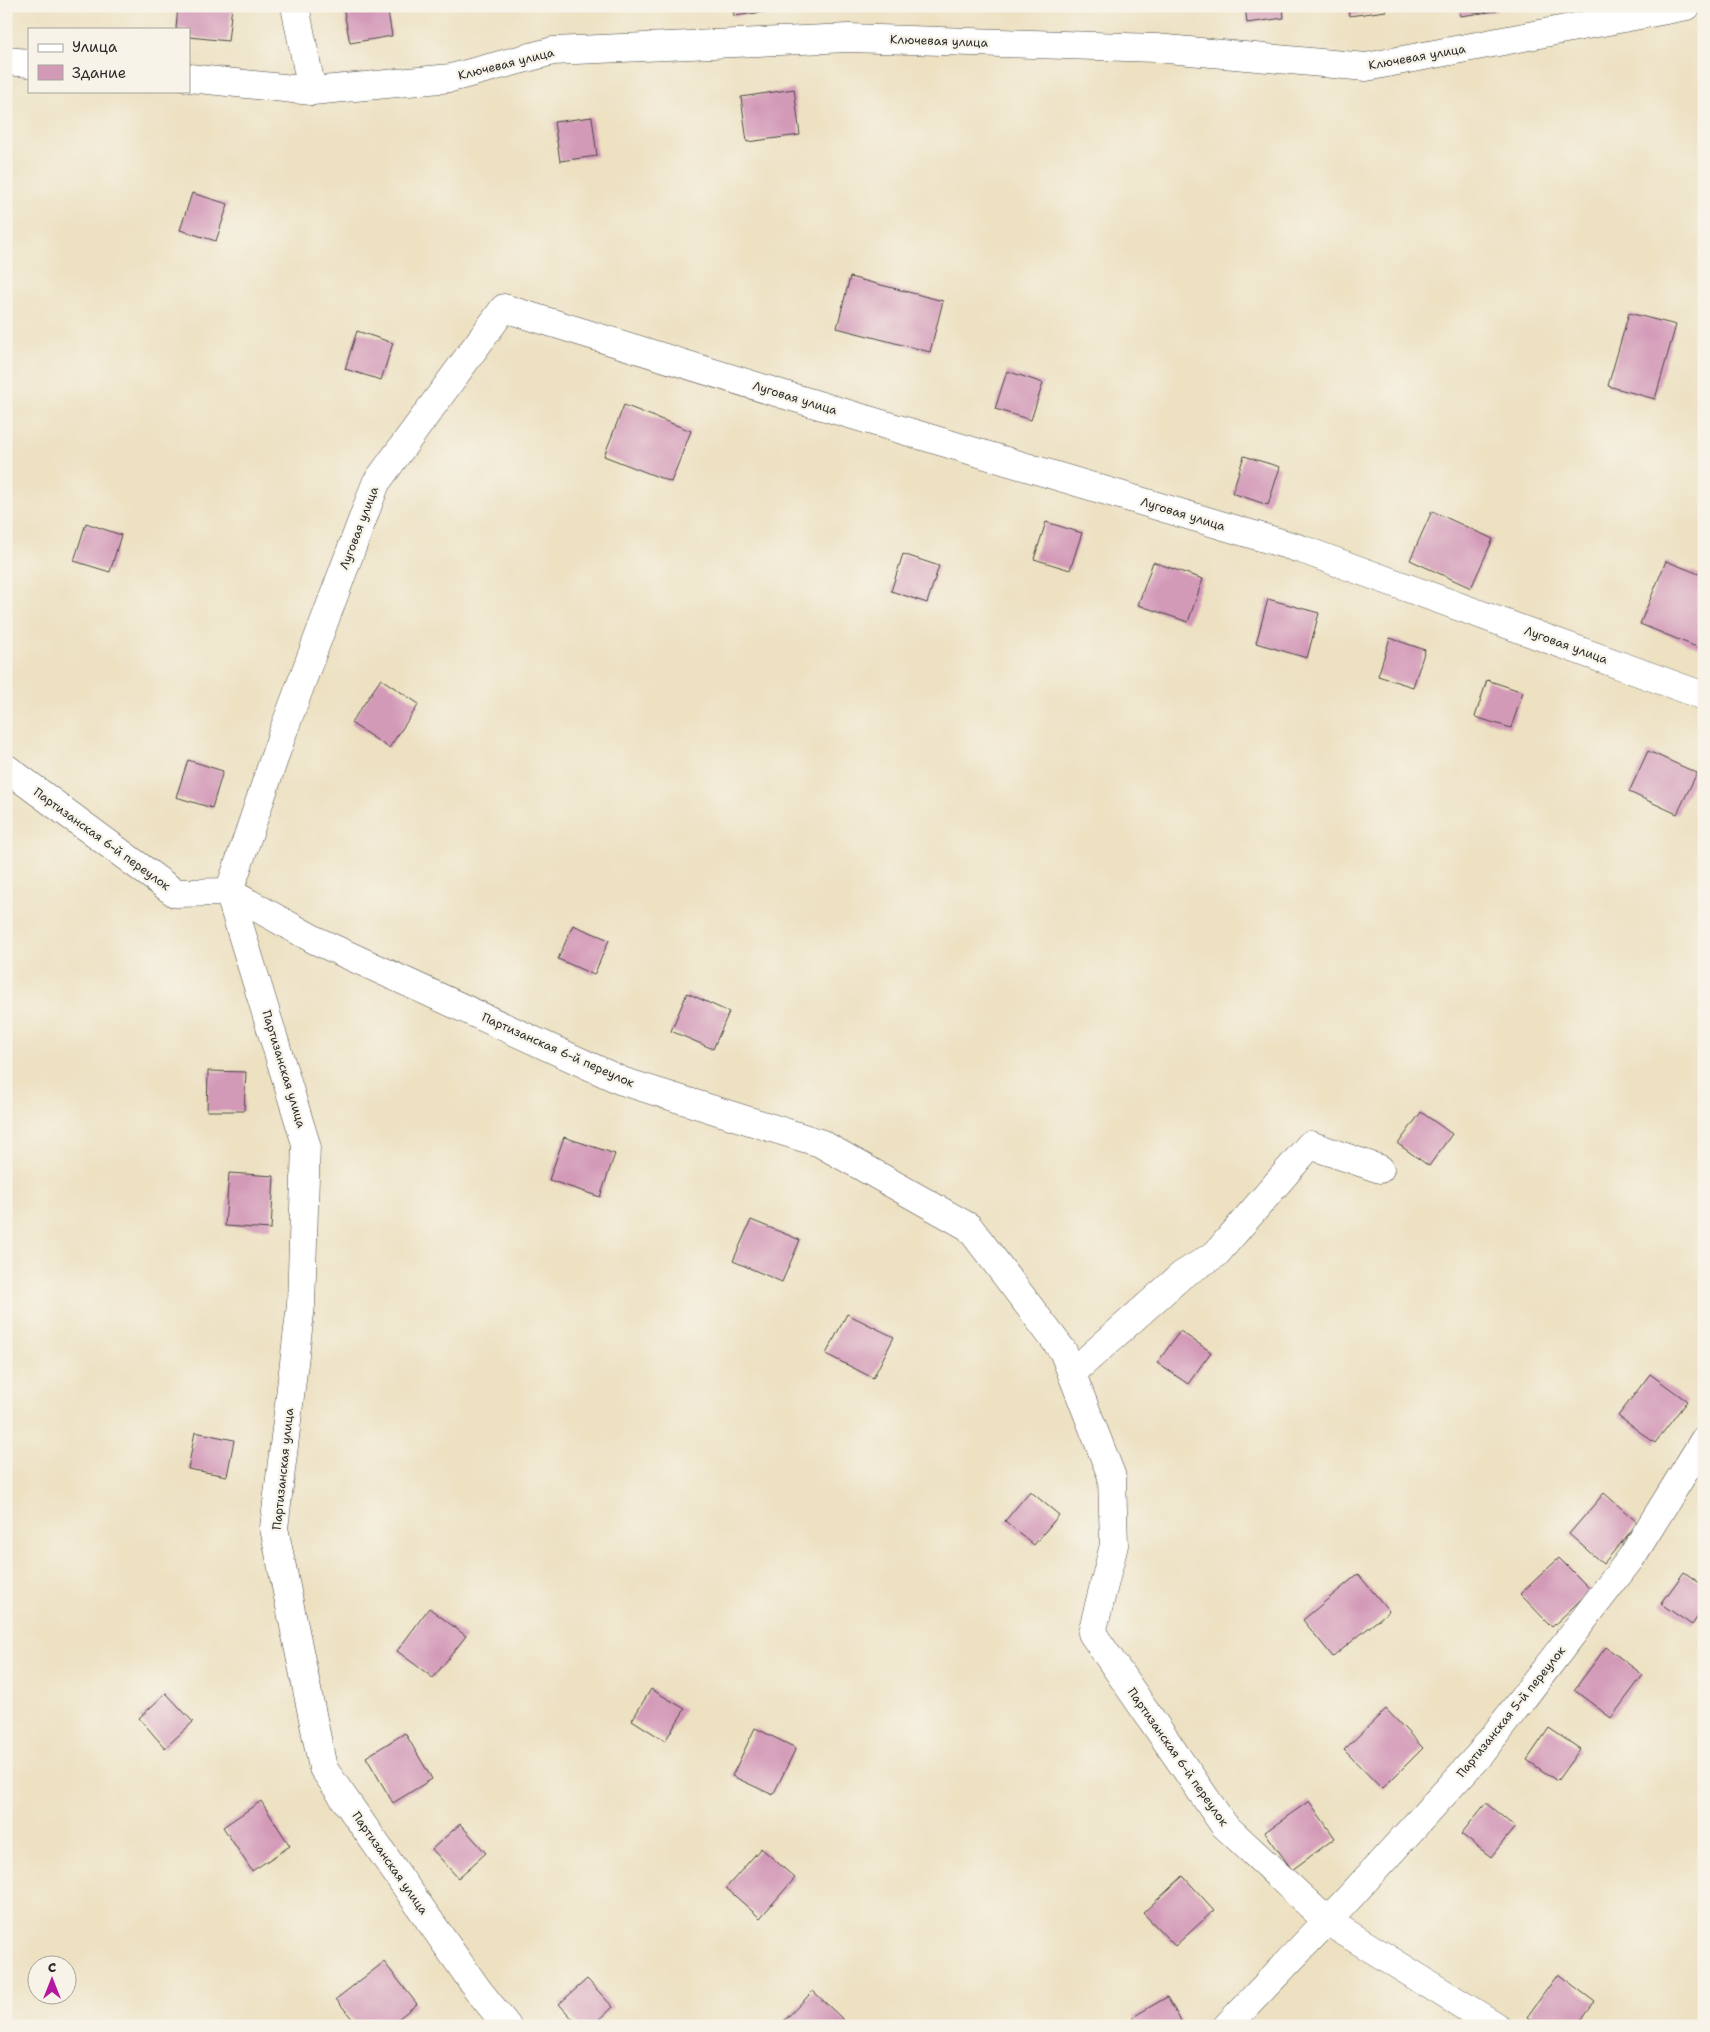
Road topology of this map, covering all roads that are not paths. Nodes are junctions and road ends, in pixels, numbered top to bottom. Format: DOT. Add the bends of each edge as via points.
graph roads {
  1 [pos="295,6"];
  2 [pos="1688,6"];
  3 [pos="6,62"];
  4 [pos="28,63"];
  5 [pos="190,78"];
  6 [pos="312,91"];
  7 [pos="1704,696"];
  8 [pos="6,768"];
  9 [pos="229,892"];
  10 [pos="1380,1169"];
  11 [pos="1072,1373"];
  12 [pos="1704,1440"];
  13 [pos="1327,1921"];
  14 [pos="507,2026"];
  15 [pos="1227,2026"];
  16 [pos="1496,2026"];
  1 -- 6 [label="street"];
  2 -- 6 [label="street, Ключевая улица" via="1366,68 1156,48 850,38 553,51 451,78"];
  3 -- 4 [label="street"];
  5 -- 6 [label="street, Ключевая улица"];
  7 -- 9 [label="street, Луговая улица" via="1301,548 784,395 504,308 376,483 282,732"];
  8 -- 9 [label="street, Партизанская 6-й переулок" via="175,893"];
  9 -- 11 [label="street, Партизанская 6-й переулок" via="315,940 622,1081 820,1143 961,1222 969,1227 1063,1351"];
  9 -- 14 [label="street, Партизанская улица" via="306,1144 301,1306 274,1528 323,1768 478,1990"];
  10 -- 11 [label="street" via="1310,1145 1216,1254 1182,1276"];
  11 -- 13 [label="street, Партизанская 6-й переулок" via="1112,1477 1114,1545 1092,1633 1224,1825"];
  12 -- 13 [label="street, Партизанская 5-й переулок" via="1631,1558 1480,1754"];
  13 -- 15 [label="street, Партизанская 5-й переулок"];
  13 -- 16 [label="street, Партизанская 6-й переулок"];
}
